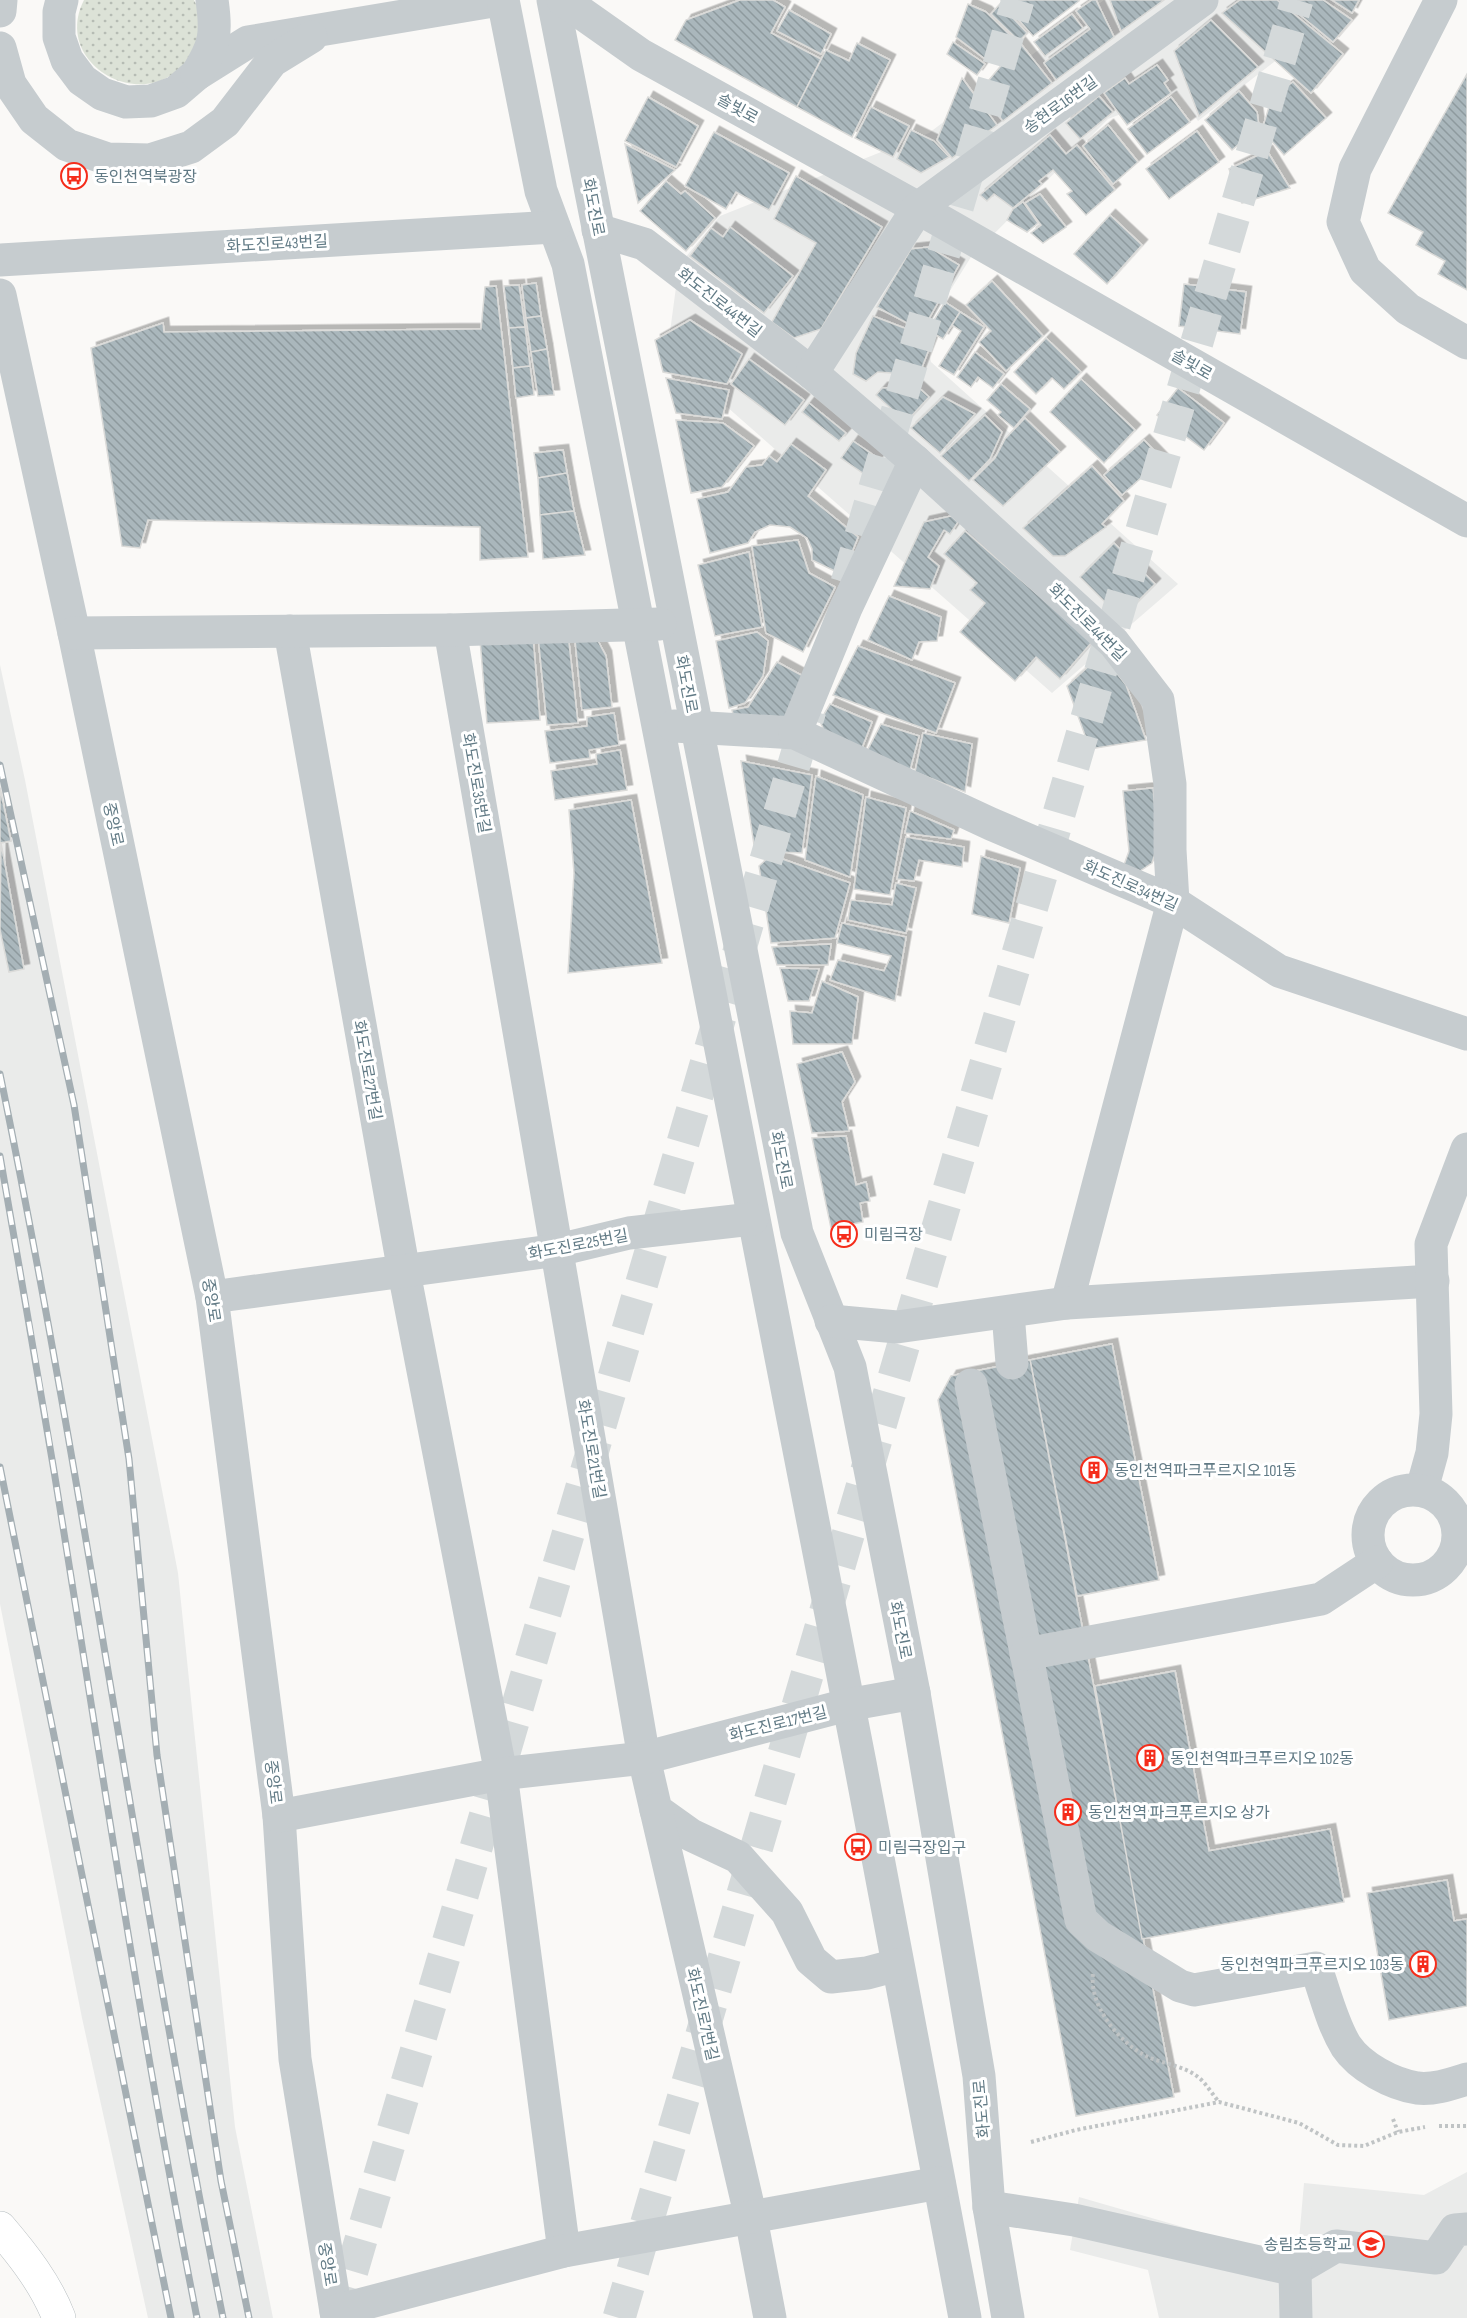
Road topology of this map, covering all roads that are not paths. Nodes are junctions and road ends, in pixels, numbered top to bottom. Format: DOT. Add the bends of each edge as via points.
graph roads {
  1 [pos="1,0"];
  2 [pos="62,0"];
  3 [pos="212,0"];
  4 [pos="501,0"];
  5 [pos="553,0"];
  6 [pos="563,0"];
  7 [pos="1202,0"];
  8 [pos="1441,0"];
  9 [pos="0,11"];
  10 [pos="321,30"];
  11 [pos="0,48"];
  12 [pos="197,74"];
  13 [pos="918,208"];
  14 [pos="554,227"];
  15 [pos="598,230"];
  16 [pos="0,260"];
  17 [pos="0,295"];
  18 [pos="1467,343"];
  19 [pos="812,374"];
  20 [pos="915,461"];
  21 [pos="1467,521"];
  22 [pos="676,624"];
  23 [pos="638,625"];
  24 [pos="450,630"];
  25 [pos="290,631"];
  26 [pos="74,633"];
  27 [pos="657,726"];
  28 [pos="696,726"];
  29 [pos="795,733"];
  30 [pos="1173,902"];
  31 [pos="1467,1034"];
  32 [pos="540,1146"];
  33 [pos="1467,1149"];
  34 [pos="753,1219"];
  35 [pos="558,1250"];
  36 [pos="404,1272"];
  37 [pos="1433,1281"];
  38 [pos="212,1297"];
  39 [pos="1067,1303"];
  40 [pos="1008,1313"];
  41 [pos="831,1321"];
  42 [pos="1012,1363"];
  43 [pos="971,1385"];
  44 [pos="1422,1490"];
  45 [pos="1377,1562"];
  46 [pos="1460,1564"];
  47 [pos="1026,1654"];
  48 [pos="914,1693"];
  49 [pos="847,1705"];
  50 [pos="644,1758"];
  51 [pos="501,1774"];
  52 [pos="656,1810"];
  53 [pos="279,1816"];
  54 [pos="897,1965"];
  55 [pos="1467,2079"];
  56 [pos="939,2183"];
  57 [pos="989,2207"];
  58 [pos="751,2218"];
  59 [pos="0,2228"];
  60 [pos="1467,2229"];
  61 [pos="564,2251"];
  62 [pos="1294,2270"];
  63 [pos="336,2315"];
  64 [pos="59,2318"];
  65 [pos="770,2318"];
  66 [pos="965,2318"];
  67 [pos="1008,2318"];
  68 [pos="1296,2318"];
  1 -- 9 [label="street"];
  2 -- 12 [label="street" via="59,37 67,60 82,80 102,94 126,102 151,102 176,92"];
  3 -- 12 [label="street" via="216,24 212,51"];
  4 -- 10 [label="street"];
  4 -- 14 [label="street" via="540,191"];
  5 -- 15 [label="street, 화도진로"];
  6 -- 13 [label="street, 솔빛로" via="641,55"];
  7 -- 13 [label="street, 송현로16번길"];
  8 -- 18 [label="street" via="1355,169 1343,222 1365,270 1408,309"];
  10 -- 11 [label="street" via="272,61 225,122 191,147 150,160 108,159 68,145 34,119 10,84"];
  10 -- 12 [label="street" via="248,42"];
  13 -- 19 [label="street"];
  13 -- 21 [label="street, 솔빛로"];
  14 -- 16 [label="street, 화도진로43번길"];
  14 -- 23 [label="street" via="568,264"];
  15 -- 19 [label="street, 화도진로44번길" via="644,244"];
  15 -- 22 [label="street, 화도진로"];
  17 -- 26 [label="street, 중앙로"];
  19 -- 20 [label="street, 화도진로44번길"];
  20 -- 29 [label="street" via="846,608"];
  20 -- 30 [label="street, 화도진로44번길" via="1114,643 1158,700 1170,784"];
  22 -- 23 [label="street"];
  22 -- 28 [label="street, 화도진로"];
  23 -- 24 [label="street"];
  23 -- 27 [label="street"];
  24 -- 25 [label="street"];
  24 -- 32 [label="street, 화도진로35번길"];
  25 -- 26 [label="street"];
  25 -- 36 [label="street, 화도진로27번길"];
  26 -- 38 [label="street, 중앙로"];
  27 -- 28 [label="street, 화도진로34번길"];
  27 -- 34 [label="street"];
  28 -- 29 [label="street, 화도진로34번길"];
  28 -- 41 [label="street, 화도진로" via="797,1233"];
  29 -- 30 [label="street, 화도진로34번길" via="991,824"];
  30 -- 31 [label="street, 화도진로34번길" via="1279,971"];
  30 -- 39 [label="street, 화도진로44번길"];
  32 -- 35 [label="street, 화도진로21번길"];
  33 -- 37 [label="street" via="1431,1244"];
  34 -- 35 [label="street, 화도진로25번길" via="629,1233"];
  34 -- 49 [label="street"];
  35 -- 36 [label="street, 화도진로25번길"];
  35 -- 50 [label="street, 화도진로21번길"];
  36 -- 38 [label="street, 화도진로25번길"];
  36 -- 51 [label="street"];
  37 -- 39 [label="street"];
  37 -- 44 [label="street" via="1436,1414 1432,1453"];
  38 -- 53 [label="street, 중앙로"];
  39 -- 40 [label="street"];
  40 -- 41 [label="street" via="897,1327"];
  40 -- 42 [label="street"];
  41 -- 48 [label="street, 화도진로" via="850,1367"];
  43 -- 47 [label="street"];
  44 -- 45 [label="street" via="1391,1494 1379,1504 1367,1533"];
  44 -- 46 [label="street" via="1436,1495 1455,1516"];
  45 -- 46 [label="street" via="1389,1574 1418,1580"];
  45 -- 47 [label="street" via="1322,1599"];
  47 -- 55 [label="street" via="1081,1920 1098,1936 1180,1986 1194,1990 1316,1968 1337,2027 1347,2047 1361,2062 1399,2083 1418,2088"];
  48 -- 49 [label="street, 화도진로17번길"];
  48 -- 57 [label="street, 화도진로" via="979,2076"];
  49 -- 50 [label="street, 화도진로17번길"];
  49 -- 54 [label="street"];
  50 -- 51 [label="street, 화도진로17번길"];
  50 -- 52 [label="street"];
  51 -- 53 [label="street, 화도진로17번길"];
  51 -- 61 [label="street"];
  52 -- 54 [label="street" via="691,1835 738,1857 787,1912 811,1960 831,1977"];
  52 -- 58 [label="street, 화도진로7번길"];
  53 -- 63 [label="street, 중앙로" via="295,2059"];
  54 -- 56 [label="street"];
  56 -- 58 [label="street"];
  56 -- 66 [label="street"];
  57 -- 62 [label="street" via="1074,2220"];
  57 -- 67 [label="street, 화도진로"];
  58 -- 61 [label="street"];
  58 -- 65 [label="street, 화도진로7번길"];
  59 -- 64 [label="main road" via="26,2259"];
  60 -- 62 [label="street" via="1455,2230 1436,2258 1336,2246"];
  61 -- 63 [label="street"];
  62 -- 68 [label="street"];
}
